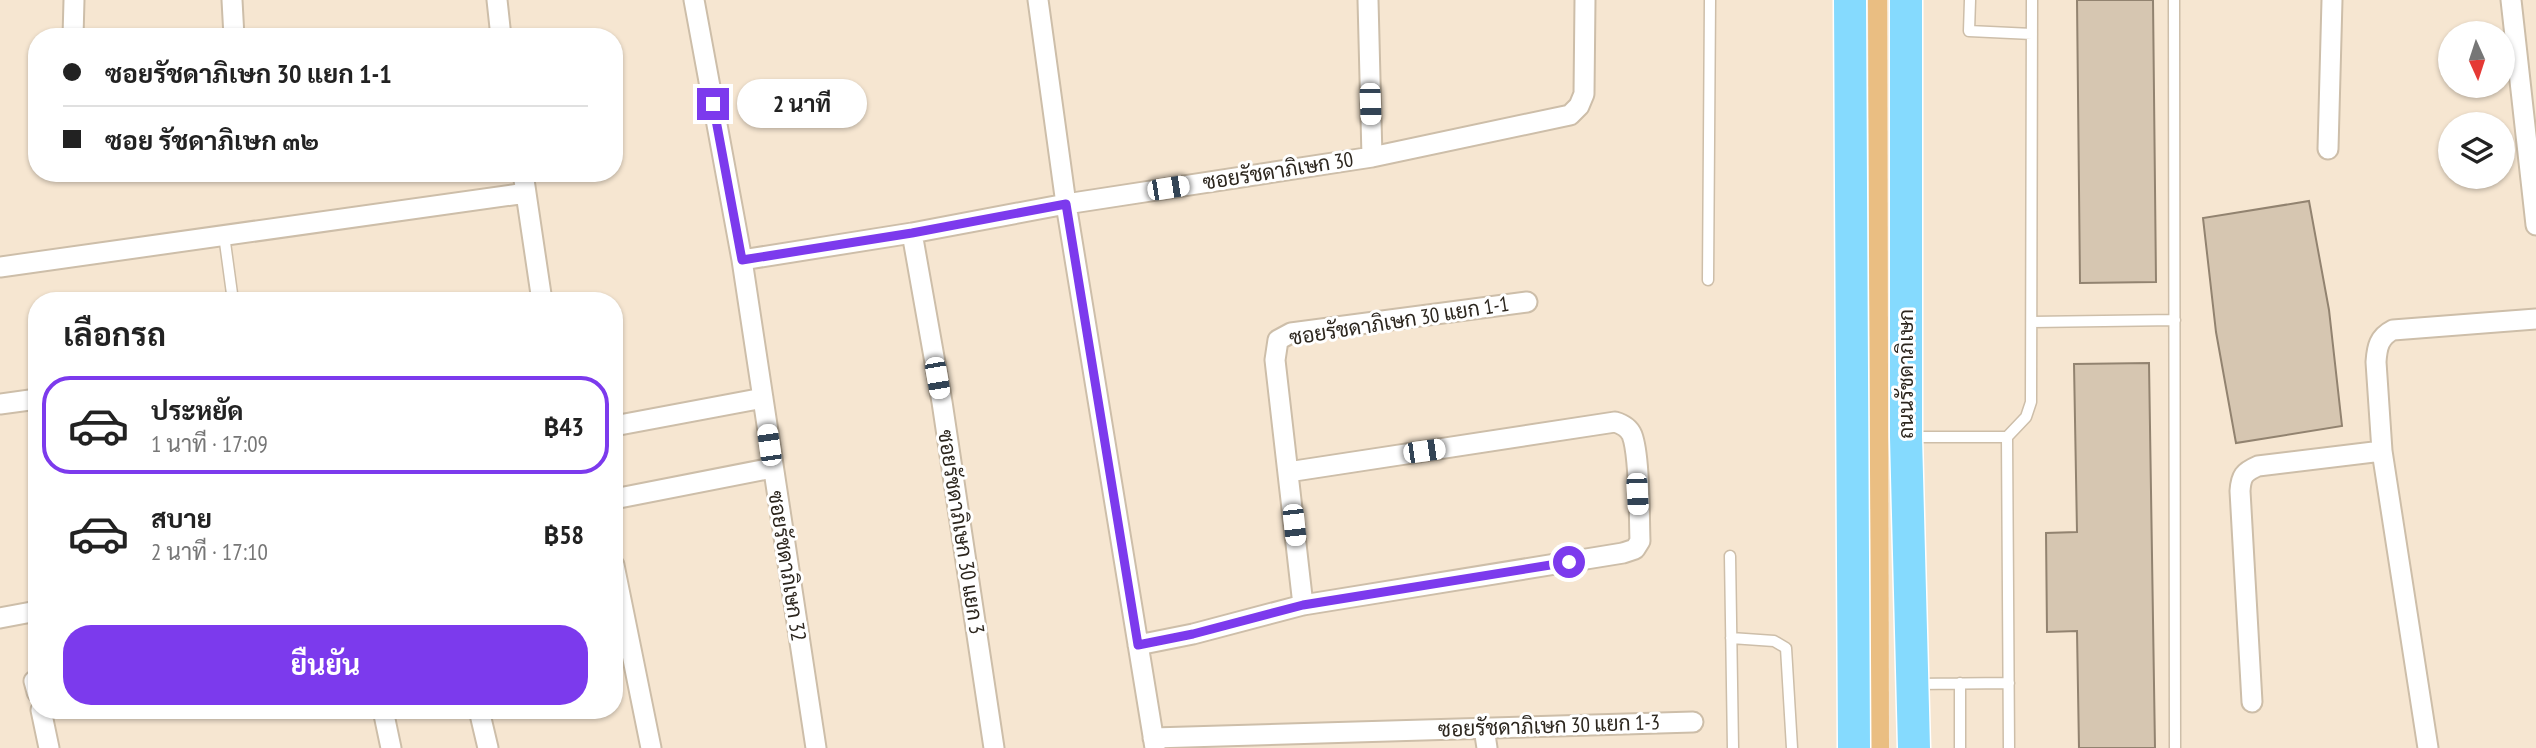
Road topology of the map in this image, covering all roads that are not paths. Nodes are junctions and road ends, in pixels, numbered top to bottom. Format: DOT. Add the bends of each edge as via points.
graph roads {
  1 [pos="74,0"];
  2 [pos="232,0"];
  3 [pos="497,0"];
  4 [pos="694,0"];
  5 [pos="1038,0"];
  6 [pos="1368,0"];
  7 [pos="1586,0"];
  8 [pos="1710,0"];
  9 [pos="1850,0"];
  10 [pos="1906,0"];
  11 [pos="1970,0"];
  12 [pos="2032,0"];
  13 [pos="2174,0"];
  14 [pos="2332,0"];
  15 [pos="2511,0"];
  16 [pos="73,28"];
  17 [pos="234,28"];
  18 [pos="500,28"];
  19 [pos="2032,34"];
  20 [pos="2328,149"];
  21 [pos="1372,157"];
  22 [pos="525,183"];
  23 [pos="1066,204"];
  24 [pos="2536,225"];
  25 [pos="912,233"];
  26 [pos="223,235"];
  27 [pos="742,260"];
  28 [pos="0,267"];
  29 [pos="1708,280"];
  30 [pos="232,292"];
  31 [pos="541,292"];
  32 [pos="1527,302"];
  33 [pos="2536,319"];
  34 [pos="2175,320"];
  35 [pos="2032,322"];
  36 [pos="763,398"];
  37 [pos="28,401"];
  38 [pos="0,404"];
  39 [pos="623,424"];
  40 [pos="1906,437"];
  41 [pos="2007,437"];
  42 [pos="2382,450"];
  43 [pos="772,468"];
  44 [pos="1288,472"];
  45 [pos="623,497"];
  46 [pos="1730,556"];
  47 [pos="1303,605"];
  48 [pos="623,610"];
  49 [pos="28,613"];
  50 [pos="0,618"];
  51 [pos="1731,638"];
  52 [pos="1138,645"];
  53 [pos="1960,683"];
  54 [pos="2009,683"];
  55 [pos="1913,684"];
  56 [pos="2252,702"];
  57 [pos="43,719"];
  58 [pos="385,719"];
  59 [pos="481,719"];
  60 [pos="1693,722"];
  61 [pos="1484,728"];
  62 [pos="1352,740"];
  63 [pos="1154,743"];
  64 [pos="49,748"];
  65 [pos="391,748"];
  66 [pos="488,748"];
  67 [pos="651,748"];
  68 [pos="816,748"];
  69 [pos="993,748"];
  70 [pos="1487,748"];
  71 [pos="1733,748"];
  72 [pos="1792,748"];
  73 [pos="1854,748"];
  74 [pos="1914,748"];
  75 [pos="1960,748"];
  76 [pos="2009,748"];
  77 [pos="2175,748"];
  78 [pos="2428,748"];
  1 -- 16 [label="street"];
  2 -- 17 [label="street"];
  3 -- 18 [label="street"];
  4 -- 27 [label="street, ซอยรัชดาภิเษก 32"];
  5 -- 23 [label="street"];
  6 -- 21 [label="street"];
  7 -- 21 [label="street, ซอยรัชดาภิเษก 30" via="1584,94 1570,116"];
  8 -- 29 [label="lane"];
  9 -- 73 [label="main road"];
  10 -- 40 [label="main road, ถนนรัชดาภิเษก"];
  11 -- 19 [label="lane" via="1969,31"];
  12 -- 19 [label="lane"];
  13 -- 34 [label="lane"];
  14 -- 20 [label="street"];
  15 -- 24 [label="street"];
  19 -- 35 [label="lane"];
  21 -- 23 [label="street, ซอยรัชดาภิเษก 30"];
  22 -- 26 [label="street"];
  22 -- 31 [label="street"];
  23 -- 25 [label="street, ซอยรัชดาภิเษก 30"];
  23 -- 52 [label="street"];
  25 -- 27 [label="street, ซอยรัชดาภิเษก 30"];
  25 -- 69 [label="street, ซอยรัชดาภิเษก 30 แยก 3"];
  26 -- 28 [label="street"];
  26 -- 30 [label="lane"];
  27 -- 36 [label="street, ซอยรัชดาภิเษก 32"];
  32 -- 44 [label="street, ซอยรัชดาภิเษก 30 แยก 1-1" via="1291,333 1278,340 1275,360"];
  33 -- 42 [label="street" via="2385,334 2376,362"];
  34 -- 35 [label="lane"];
  34 -- 77 [label="lane"];
  35 -- 41 [label="lane" via="2031,402 2026,417"];
  36 -- 39 [label="street"];
  36 -- 43 [label="street, ซอยรัชดาภิเษก 32"];
  37 -- 38 [label="street"];
  40 -- 41 [label="lane"];
  40 -- 55 [label="main road, ถนนรัชดาภิเษก"];
  41 -- 54 [label="lane"];
  42 -- 56 [label="street" via="2258,466 2241,478"];
  42 -- 78 [label="street"];
  43 -- 45 [label="street"];
  43 -- 68 [label="street, ซอยรัชดาภิเษก 32"];
  44 -- 47 [label="street, ซอยรัชดาภิเษก 30 แยก 1-1"];
  44 -- 47 [label="street" via="1615,422 1632,433 1635,454 1640,541 1635,549"];
  46 -- 51 [label="lane"];
  47 -- 52 [label="street"];
  48 -- 67 [label="street"];
  49 -- 50 [label="street"];
  51 -- 71 [label="lane"];
  51 -- 72 [label="lane" via="1774,642 1786,648"];
  52 -- 63 [label="street"];
  53 -- 54 [label="lane"];
  53 -- 55 [label="lane"];
  53 -- 75 [label="lane"];
  54 -- 76 [label="lane"];
  55 -- 74 [label="main road, ถนนรัชดาภิเษก"];
  57 -- 64 [label="street"];
  58 -- 65 [label="street"];
  59 -- 66 [label="street"];
  60 -- 61 [label="street, ซอยรัชดาภิเษก 30 แยก 1-3"];
  61 -- 62 [label="street, ซอยรัชดาภิเษก 30 แยก 1-3"];
  61 -- 70 [label="street"];
  62 -- 63 [label="street, ซอยรัชดาภิเษก 30 แยก 1-3"];
}
